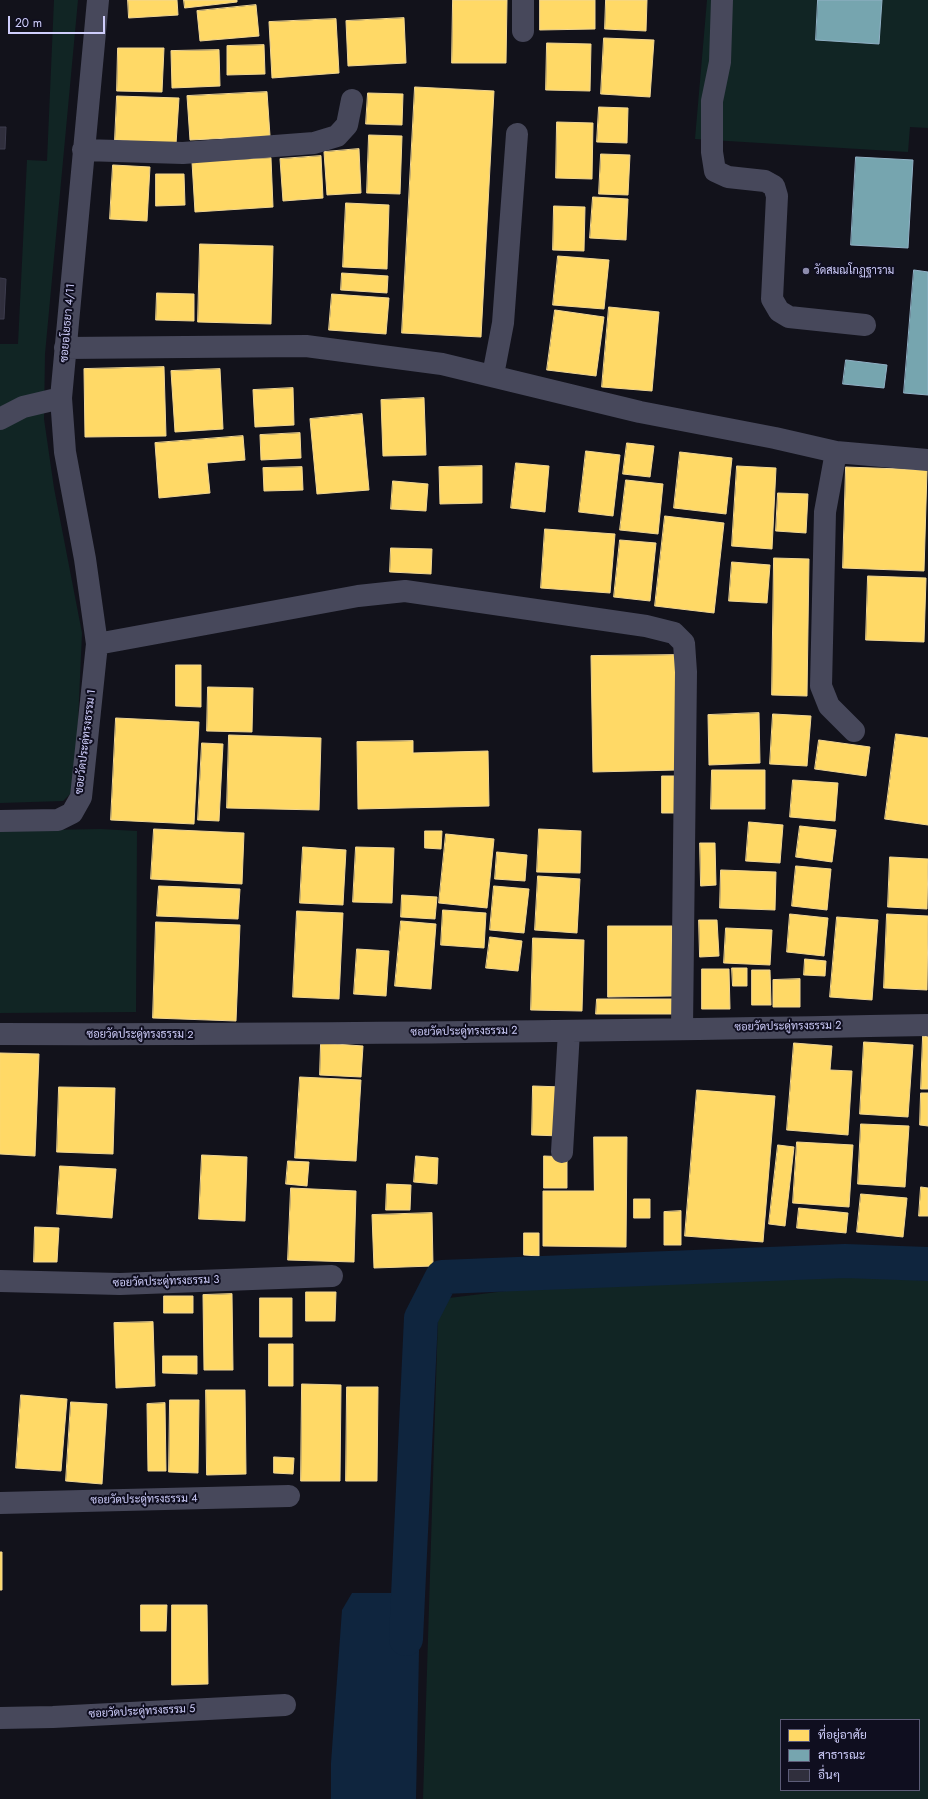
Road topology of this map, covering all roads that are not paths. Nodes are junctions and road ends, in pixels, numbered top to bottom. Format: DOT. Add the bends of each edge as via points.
graph roads {
  1 [pos="98,0"];
  2 [pos="523,0"];
  3 [pos="722,0"];
  4 [pos="523,31"];
  5 [pos="352,100"];
  6 [pos="517,134"];
  7 [pos="83,150"];
  8 [pos="865,325"];
  9 [pos="65,348"];
  10 [pos="493,375"];
  11 [pos="61,398"];
  12 [pos="0,419"];
  13 [pos="836,452"];
  14 [pos="928,460"];
  15 [pos="97,644"];
  16 [pos="854,731"];
  17 [pos="0,821"];
  18 [pos="928,1025"];
  19 [pos="682,1029"];
  20 [pos="569,1031"];
  21 [pos="0,1034"];
  22 [pos="562,1152"];
  23 [pos="332,1276"];
  24 [pos="0,1281"];
  25 [pos="289,1496"];
  26 [pos="0,1503"];
  27 [pos="285,1705"];
  28 [pos="0,1718"];
  1 -- 7 [label="street, ซอยอโยธยา 4/11"];
  2 -- 4 [label="street"];
  3 -- 8 [label="street" via="720,62 712,101 712,152 715,171 728,178 765,181 774,186 778,196 772,299 779,311 789,317"];
  5 -- 7 [label="street" via="347,125 337,136 314,143 183,153"];
  6 -- 10 [label="street" via="503,323"];
  7 -- 9 [label="street, ซอยอโยธยา 4/11"];
  9 -- 10 [label="street" via="306,346 442,364"];
  9 -- 11 [label="street, ซอยอโยธยา 4/11"];
  10 -- 13 [label="street" via="640,412"];
  11 -- 12 [label="street" via="23,407"];
  11 -- 15 [label="street, ซอยอโยธยา 4/11" via="65,452 85,559"];
  13 -- 14 [label="street"];
  13 -- 16 [label="street" via="825,512 821,686 829,706"];
  15 -- 17 [label="street, ซอยวัดประดู่ทรงธรรม 1" via="81,797 72,813 58,820"];
  15 -- 19 [label="street" via="358,596 405,591 646,626 674,633 684,643 686,672"];
  18 -- 19 [label="street, ซอยวัดประดู่ทรงธรรม 2"];
  19 -- 20 [label="street, ซอยวัดประดู่ทรงธรรม 2"];
  20 -- 21 [label="street, ซอยวัดประดู่ทรงธรรม 2"];
  20 -- 22 [label="street"];
  23 -- 24 [label="street, ซอยวัดประดู่ทรงธรรม 3" via="120,1284"];
  25 -- 26 [label="street, ซอยวัดประดู่ทรงธรรม 4"];
  27 -- 28 [label="street, ซอยวัดประดู่ทรงธรรม 5"];
}
